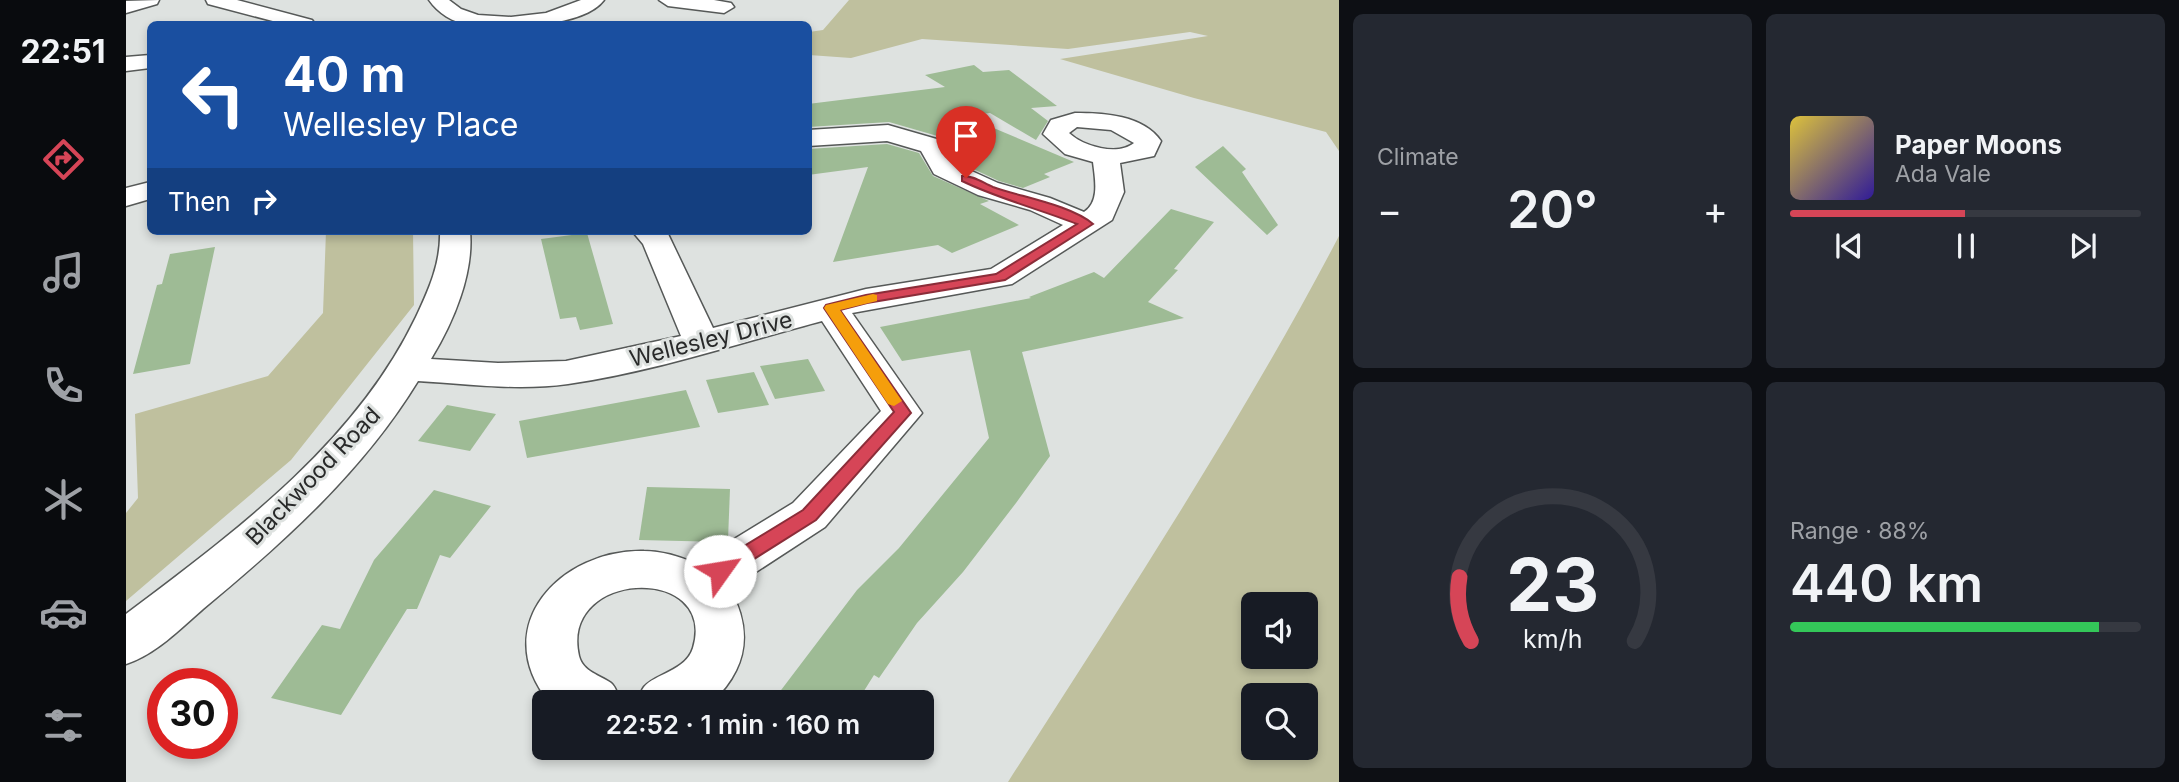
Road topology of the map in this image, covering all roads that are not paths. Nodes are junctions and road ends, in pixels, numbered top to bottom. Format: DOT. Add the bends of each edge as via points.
graph roads {
  1 [pos="150,0"];
  2 [pos="215,0"];
  3 [pos="438,0"];
  4 [pos="595,0"];
  5 [pos="668,0"];
  6 [pos="126,7"];
  7 [pos="724,7"];
  8 [pos="294,21"];
  9 [pos="477,21"];
  10 [pos="531,21"];
  11 [pos="147,62"];
  12 [pos="126,64"];
  13 [pos="812,138"];
  14 [pos="1107,156"];
  15 [pos="147,191"];
  16 [pos="126,197"];
  17 [pos="1087,224"];
  18 [pos="456,235"];
  19 [pos="651,235"];
  20 [pos="831,308"];
  21 [pos="701,342"];
  22 [pos="408,369"];
  23 [pos="698,585"];
  24 [pos="126,643"];
  25 [pos="575,690"];
  26 [pos="687,690"];
  1 -- 6 [label="street"];
  2 -- 8 [label="street"];
  3 -- 9 [label="street" via="457,15"];
  4 -- 10 [label="street" via="577,11"];
  5 -- 7 [label="street"];
  11 -- 12 [label="street"];
  13 -- 17 [label="street" via="888,133 931,146 944,167 988,189"];
  14 -- 17 [label="street, Wellesley Drive" via="1111,192 1102,214"];
  15 -- 16 [label="street"];
  17 -- 20 [label="street, Wellesley Drive" via="1000,277"];
  18 -- 22 [label="street, Blackwood Road" via="458,256 431,329"];
  19 -- 21 [label="street"];
  20 -- 21 [label="street, Wellesley Drive"];
  20 -- 23 [label="street" via="902,413 809,515"];
  21 -- 22 [label="street, Wellesley Drive" via="566,373 498,375"];
  22 -- 24 [label="street, Blackwood Road" via="365,427 311,485 235,557"];
  23 -- 25 [label="street" via="678,573 654,567 604,574 583,586 565,603 554,623 550,646 556,668"];
  23 -- 26 [label="street" via="714,603 721,626 719,650 706,674"];
}
